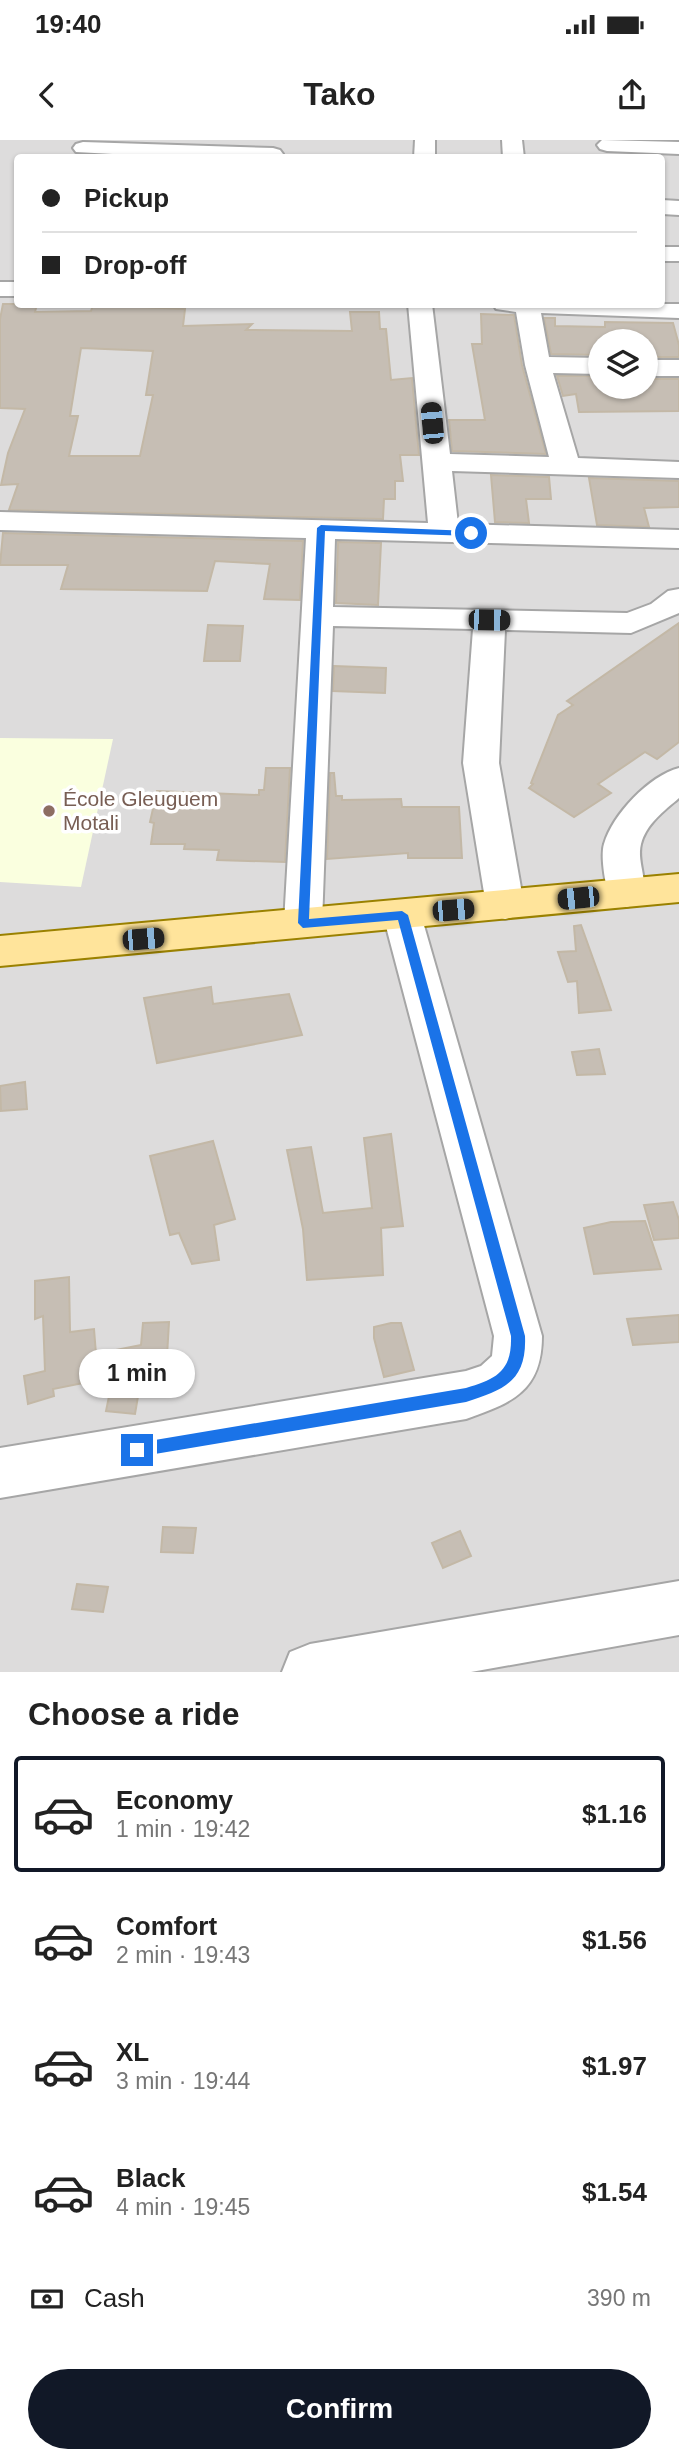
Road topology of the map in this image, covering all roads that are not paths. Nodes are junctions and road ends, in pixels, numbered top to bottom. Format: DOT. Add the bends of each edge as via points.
graph roads {
  1 [pos="181,145"];
  2 [pos="82,148"];
  3 [pos="607,148"];
  4 [pos="679,148"];
  5 [pos="274,150"];
  6 [pos="420,308"];
  7 [pos="528,308"];
  8 [pos="645,308"];
  9 [pos="679,311"];
  10 [pos="538,365"];
  11 [pos="588,366"];
  12 [pos="658,368"];
  13 [pos="679,369"];
  14 [pos="436,462"];
  15 [pos="566,467"];
  16 [pos="679,470"];
  17 [pos="0,521"];
  18 [pos="321,528"];
  19 [pos="444,533"];
  20 [pos="679,539"];
  21 [pos="679,598"];
  22 [pos="317,616"];
  23 [pos="489,620"];
  24 [pos="679,780"];
  25 [pos="679,888"];
  26 [pos="626,893"];
  27 [pos="505,905"];
  28 [pos="402,915"];
  29 [pos="303,923"];
  30 [pos="0,951"];
  31 [pos="0,1473"];
  32 [pos="679,1608"];
  33 [pos="310,1672"];
  1 -- 2 [label="street"];
  1 -- 5 [label="street"];
  3 -- 4 [label="street"];
  6 -- 14 [label="street"];
  7 -- 10 [label="street"];
  8 -- 9 [label="street"];
  10 -- 11 [label="street"];
  10 -- 15 [label="street"];
  12 -- 13 [label="street"];
  14 -- 15 [label="street"];
  14 -- 19 [label="street"];
  15 -- 16 [label="street"];
  17 -- 18 [label="street"];
  18 -- 19 [label="street"];
  18 -- 22 [label="street"];
  19 -- 20 [label="street"];
  21 -- 23 [label="street" via="662,611 631,623"];
  22 -- 23 [label="street"];
  22 -- 29 [label="street"];
  23 -- 27 [label="street" via="481,763"];
  24 -- 26 [label="street" via="643,808 622,845"];
  25 -- 26 [label="main road"];
  26 -- 27 [label="main road"];
  27 -- 28 [label="main road"];
  28 -- 29 [label="main road"];
  28 -- 31 [label="street" via="518,1336 515,1366 496,1386 466,1395"];
  29 -- 30 [label="main road"];
  32 -- 33 [label="street"];
}
